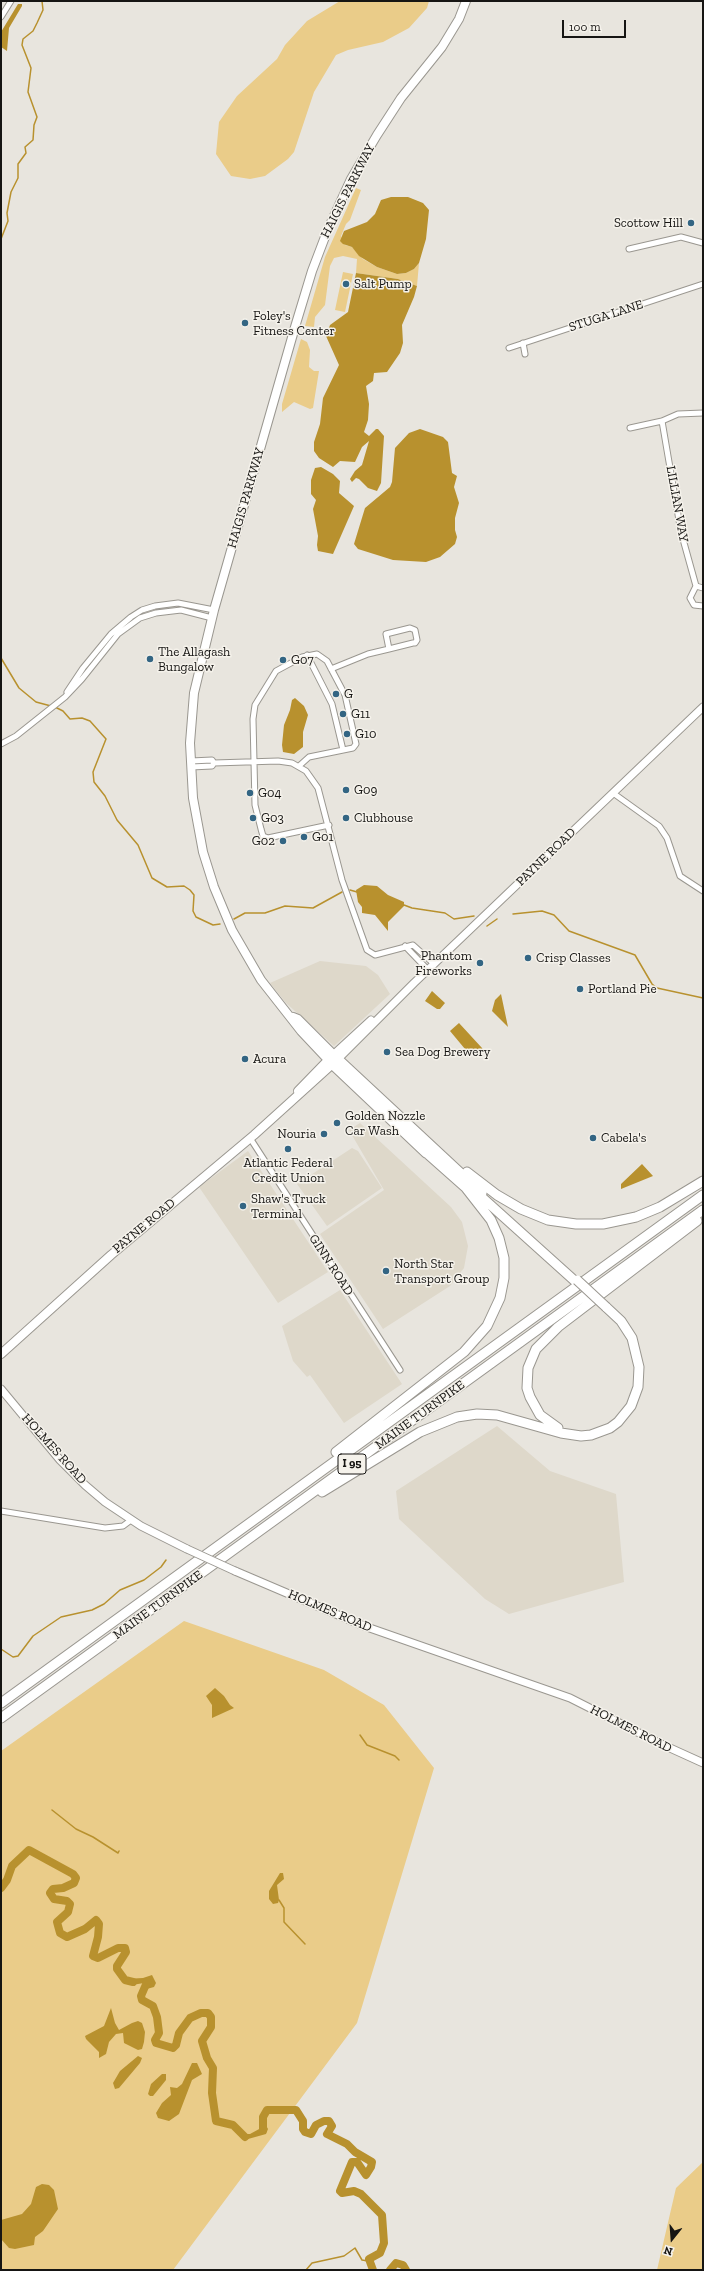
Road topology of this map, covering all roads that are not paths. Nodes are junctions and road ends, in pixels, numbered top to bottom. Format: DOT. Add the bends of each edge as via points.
graph roads {
  1 [pos="11,1"];
  2 [pos="466,1"];
  3 [pos="1,17"];
  4 [pos="703,243"];
  5 [pos="629,249"];
  6 [pos="703,284"];
  7 [pos="523,344"];
  8 [pos="509,348"];
  9 [pos="525,354"];
  10 [pos="703,413"];
  11 [pos="662,421"];
  12 [pos="630,428"];
  13 [pos="696,586"];
  14 [pos="703,588"];
  15 [pos="703,606"];
  16 [pos="213,614"];
  17 [pos="389,649"];
  18 [pos="307,655"];
  19 [pos="331,669"];
  20 [pos="703,707"];
  21 [pos="1,744"];
  22 [pos="343,750"];
  23 [pos="254,762"];
  24 [pos="191,764"];
  25 [pos="299,766"];
  26 [pos="613,793"];
  27 [pos="329,825"];
  28 [pos="703,891"];
  29 [pos="405,946"];
  30 [pos="434,964"];
  31 [pos="428,970"];
  32 [pos="333,1059"];
  33 [pos="250,1138"];
  34 [pos="431,1144"];
  35 [pos="422,1149"];
  36 [pos="703,1181"];
  37 [pos="703,1195"];
  38 [pos="703,1210"];
  39 [pos="703,1217"];
  40 [pos="577,1281"];
  41 [pos="605,1307"];
  42 [pos="1,1354"];
  43 [pos="400,1370"];
  44 [pos="1,1390"];
  45 [pos="1,1511"];
  46 [pos="276,1519"];
  47 [pos="130,1520"];
  48 [pos="248,1524"];
  49 [pos="1,1703"];
  50 [pos="1,1718"];
  51 [pos="703,1763"];
  1 -- 3 [label="street"];
  2 -- 16 [label="main road, HAIGIS PARKWAY" via="457,24 442,47 377,135 351,179 328,229 305,292"];
  4 -- 5 [label="street" via="681,237"];
  6 -- 7 [label="street, STUGA LANE"];
  7 -- 8 [label="street, STUGA LANE"];
  7 -- 9 [label="street"];
  10 -- 11 [label="street" via="678,414"];
  11 -- 12 [label="street"];
  11 -- 13 [label="street, LILLIAN WAY" via="681,532"];
  13 -- 14 [label="street"];
  13 -- 15 [label="street, LILLIAN WAY" via="690,594 690,600 696,606"];
  16 -- 21 [label="street" via="182,610 140,618 118,634 65,697 16,736"];
  16 -- 24 [label="main road, HAIGIS PARKWAY" via="195,688"];
  17 -- 17 [label="street" via="416,642 418,640 415,630 412,628 386,634"];
  17 -- 19 [label="street" via="368,654"];
  18 -- 19 [label="street" via="317,654 323,657"];
  18 -- 22 [label="street" via="332,704"];
  18 -- 23 [label="street" via="276,671 257,701 253,715"];
  19 -- 22 [label="street" via="346,698 356,739 354,747"];
  20 -- 26 [label="street, PAYNE ROAD"];
  22 -- 25 [label="street" via="309,757"];
  23 -- 24 [label="street" via="214,763 212,766"];
  23 -- 25 [label="street" via="284,762"];
  23 -- 27 [label="street" via="255,807 264,836 273,838"];
  24 -- 32 [label="main road, HAIGIS PARKWAY" via="199,834 220,904 249,961 272,995 290,1015 298,1019"];
  25 -- 27 [label="street" via="309,773 317,784"];
  26 -- 28 [label="street" via="659,826 668,838 680,876"];
  26 -- 30 [label="street, PAYNE ROAD"];
  27 -- 29 [label="street" via="342,880 367,950 375,955"];
  29 -- 30 [label="street" via="417,946"];
  29 -- 31 [label="street"];
  30 -- 31 [label="street, PAYNE ROAD"];
  31 -- 32 [label="street, PAYNE ROAD"];
  32 -- 33 [label="main road, PAYNE ROAD" via="313,1084"];
  32 -- 34 [label="highway"];
  32 -- 35 [label="highway"];
  33 -- 42 [label="main road, PAYNE ROAD" via="122,1245"];
  33 -- 43 [label="street, GINN ROAD"];
  34 -- 36 [label="highway" via="513,1205 540,1217 567,1223 603,1224 636,1217 660,1207"];
  34 -- 40 [label="highway"];
  35 -- 40 [label="highway" via="484,1199"];
  35 -- 48 [label="highway" via="473,1196 496,1229 502,1248 504,1268 503,1288 497,1308 481,1334 460,1355"];
  37 -- 48 [label="highway, MAINE TURNPIKE / I 95"];
  38 -- 46 [label="highway, MAINE TURNPIKE / I 95"];
  39 -- 41 [label="highway" via="558,1327 536,1349 528,1368 530,1397 540,1415 566,1431 586,1433 605,1428 622,1416 635,1389 638,1374 634,1349 626,1330"];
  40 -- 41 [label="highway, bridge"];
  41 -- 46 [label="highway" via="621,1321 632,1338 639,1367 638,1388 631,1406 610,1428 581,1436 497,1415 457,1417 420,1432"];
  44 -- 47 [label="street, HOLMES ROAD" via="70,1470 104,1502"];
  45 -- 47 [label="street" via="105,1528 123,1526"];
  46 -- 50 [label="highway, MAINE TURNPIKE / I 95"];
  47 -- 51 [label="street, HOLMES ROAD, bridge" via="236,1571 364,1626 570,1698"];
  48 -- 49 [label="highway, MAINE TURNPIKE / I 95"];
}
